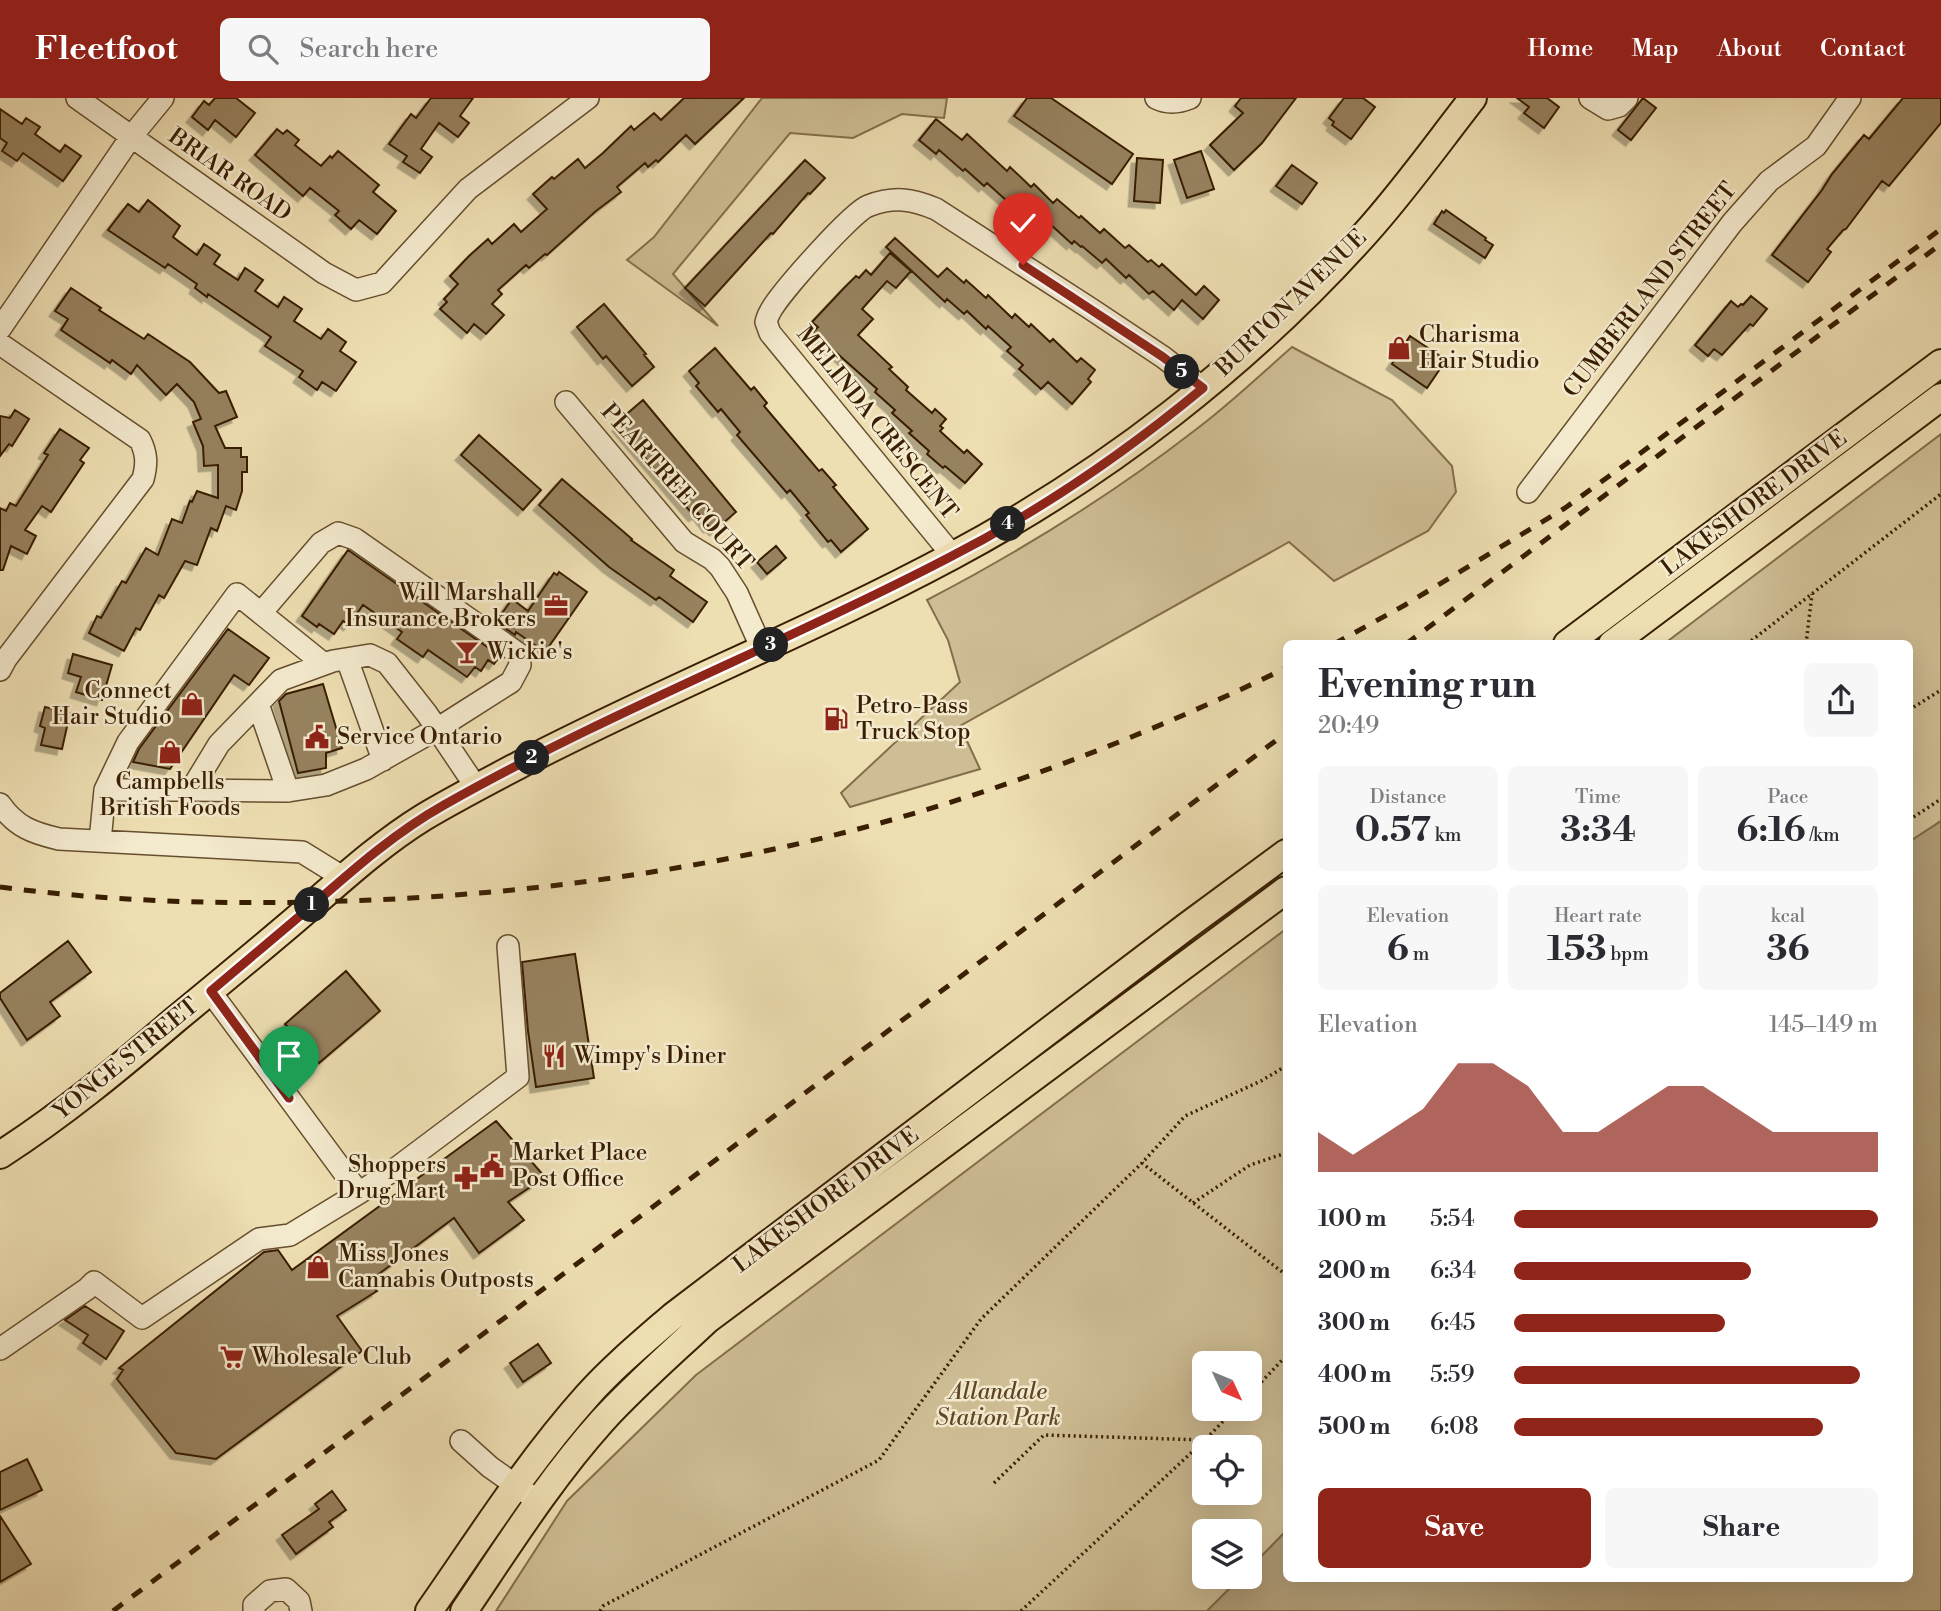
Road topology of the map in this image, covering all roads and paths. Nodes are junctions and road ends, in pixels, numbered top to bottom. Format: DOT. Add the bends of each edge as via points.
graph roads {
  1 [pos="77,98"];
  2 [pos="163,98"];
  3 [pos="588,98"];
  4 [pos="1156,98"];
  5 [pos="1190,98"];
  6 [pos="1473,98"];
  7 [pos="1590,98"];
  8 [pos="1627,98"];
  9 [pos="1850,98"];
  10 [pos="131,137"];
  11 [pos="0,329"];
  12 [pos="0,344"];
  13 [pos="1941,363"];
  14 [pos="1203,388"];
  15 [pos="1941,397"];
  16 [pos="566,402"];
  17 [pos="1528,492"];
  18 [pos="1941,494"];
  19 [pos="953,556"];
  20 [pos="1812,594"];
  21 [pos="261,613"];
  22 [pos="1572,640"];
  23 [pos="1617,640"];
  24 [pos="1752,640"];
  25 [pos="1806,640"];
  26 [pos="762,649"];
  27 [pos="347,659"];
  28 [pos="324,664"];
  29 [pos="0,670"];
  30 [pos="1941,690"];
  31 [pos="258,704"];
  32 [pos="1913,708"];
  33 [pos="437,729"];
  34 [pos="383,760"];
  35 [pos="477,787"];
  36 [pos="105,790"];
  37 [pos="191,790"];
  38 [pos="288,791"];
  39 [pos="1941,799"];
  40 [pos="0,804"];
  41 [pos="1913,817"];
  42 [pos="100,841"];
  43 [pos="1283,855"];
  44 [pos="344,877"];
  45 [pos="1283,892"];
  46 [pos="508,946"];
  47 [pos="211,991"];
  48 [pos="1283,1068"];
  49 [pos="0,1154"];
  50 [pos="1283,1154"];
  51 [pos="1142,1163"];
  52 [pos="359,1193"];
  53 [pos="1193,1203"];
  54 [pos="1283,1273"];
  55 [pos="0,1349"];
  56 [pos="1283,1359"];
  57 [pos="1262,1381"];
  58 [pos="1223,1421"];
  59 [pos="1210,1435"];
  60 [pos="1192,1440"];
  61 [pos="461,1441"];
  62 [pos="1192,1452"];
  63 [pos="994,1483"];
  64 [pos="515,1486"];
  65 [pos="539,1500"];
  66 [pos="254,1611"];
  67 [pos="301,1611"];
  68 [pos="429,1611"];
  69 [pos="464,1611"];
  70 [pos="600,1611"];
  71 [pos="1020,1611"];
  1 -- 10 [label="street, BRIAR ROAD"];
  2 -- 10 [label="street"];
  3 -- 10 [label="street, BRIAR ROAD" via="468,189 382,283 356,290 324,273"];
  4 -- 5 [label="street" via="1166,103"];
  6 -- 14 [label="main road, BURTON AVENUE" via="1365,234 1267,332"];
  7 -- 8 [label="street" via="1608,109"];
  9 -- 17 [label="street, CUMBERLAND STREET" via="1816,146 1769,181 1732,223"];
  10 -- 11 [label="street"];
  12 -- 29 [label="street" via="140,440 148,464 143,480"];
  13 -- 22 [label="main road, LAKESHORE DRIVE"];
  14 -- 19 [label="main road, BURTON AVENUE" via="1067,488"];
  14 -- 19 [label="street, MELINDA CRESCENT" via="936,209 899,199 865,207 804,270 766,322 771,334"];
  15 -- 23 [label="main road, LAKESHORE DRIVE"];
  16 -- 26 [label="street, PEARTREE COURT" via="684,542 720,567"];
  18 -- 20 [label="path"];
  19 -- 26 [label="main road, BURTON AVENUE"];
  20 -- 24 [label="path"];
  20 -- 25 [label="path"];
  21 -- 28 [label="street"];
  21 -- 33 [label="street" via="321,543 338,533 355,539 519,654 520,665 511,681"];
  21 -- 36 [label="street" via="237,594 128,742"];
  26 -- 35 [label="main road, BURTON AVENUE"];
  27 -- 28 [label="street"];
  27 -- 33 [label="street" via="370,655 387,663"];
  27 -- 34 [label="street"];
  28 -- 31 [label="street" via="281,680"];
  30 -- 32 [label="path"];
  31 -- 37 [label="street" via="219,744"];
  31 -- 38 [label="street"];
  33 -- 34 [label="street"];
  33 -- 35 [label="street"];
  34 -- 38 [label="street" via="326,785"];
  35 -- 44 [label="main road, BURTON AVENUE" via="387,841"];
  36 -- 37 [label="street"];
  36 -- 42 [label="street"];
  37 -- 38 [label="street"];
  39 -- 41 [label="path"];
  40 -- 42 [label="street" via="15,822 35,834"];
  42 -- 44 [label="street" via="302,852"];
  43 -- 64 [label="main road, LAKESHORE DRIVE" via="673,1316 588,1395"];
  44 -- 47 [label="main road, YONGE STREET"];
  45 -- 65 [label="main road, LAKESHORE DRIVE" via="707,1321 602,1421"];
  46 -- 52 [label="street" via="518,1077"];
  47 -- 49 [label="main road, YONGE STREET" via="107,1077"];
  47 -- 52 [label="street"];
  48 -- 51 [label="path" via="1185,1116"];
  50 -- 53 [label="path" via="1250,1165"];
  51 -- 53 [label="path"];
  51 -- 70 [label="path" via="981,1319 879,1460"];
  52 -- 55 [label="street" via="290,1235 259,1238 142,1318 94,1282"];
  53 -- 54 [label="path"];
  56 -- 57 [label="path"];
  58 -- 59 [label="path"];
  60 -- 63 [label="path" via="1044,1435"];
  61 -- 64 [label="street"];
  62 -- 71 [label="path"];
  64 -- 65 [label="street"];
  64 -- 68 [label="main road, LAKESHORE DRIVE"];
  65 -- 69 [label="main road, LAKESHORE DRIVE"];
  66 -- 67 [label="street" via="254,1605 270,1591 286,1589 299,1601"];
}
